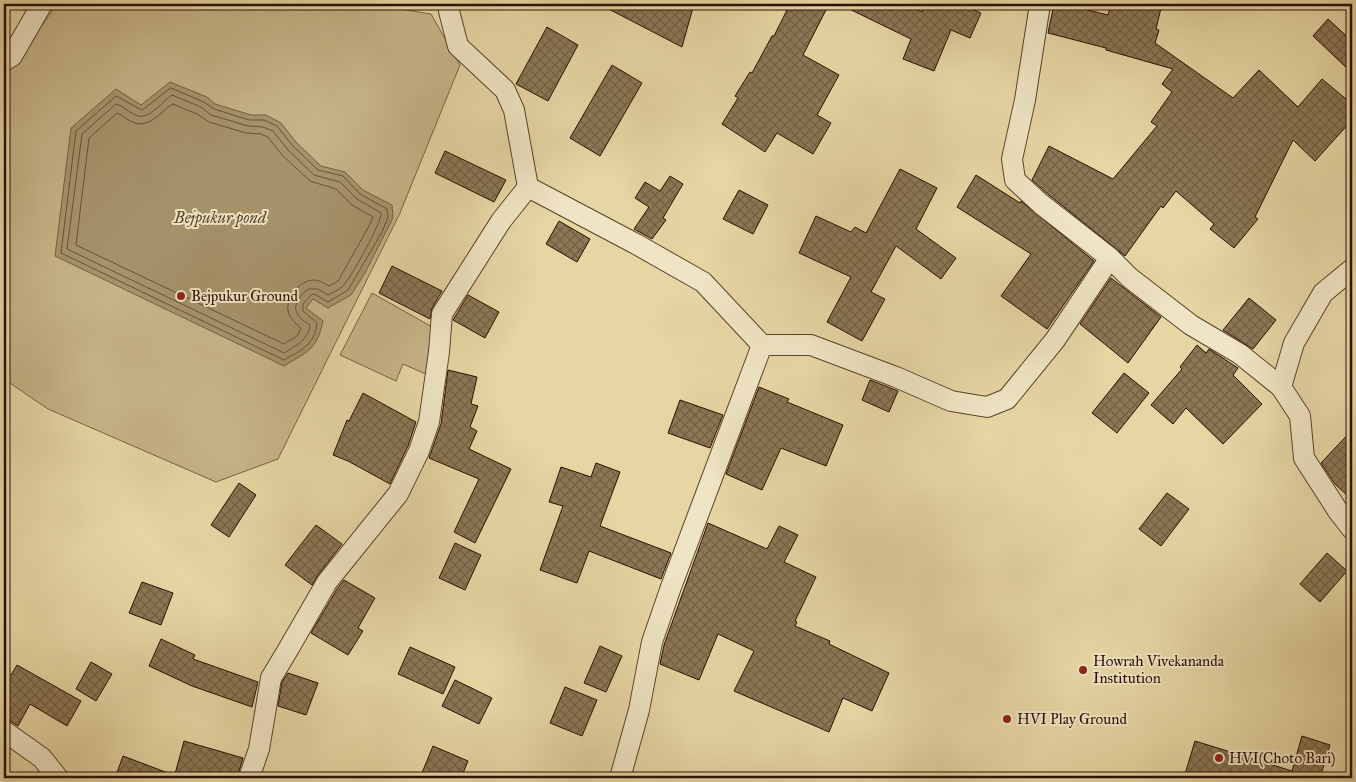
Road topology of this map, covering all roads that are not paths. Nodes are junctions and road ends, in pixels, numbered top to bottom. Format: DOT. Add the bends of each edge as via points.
graph roads {
  1 [pos="42,4"];
  2 [pos="451,4"];
  3 [pos="1040,4"];
  4 [pos="4,61"];
  5 [pos="528,187"];
  6 [pos="1110,258"];
  7 [pos="1352,269"];
  8 [pos="762,345"];
  9 [pos="1281,387"];
  10 [pos="1352,529"];
  11 [pos="4,731"];
  12 [pos="58,778"];
  13 [pos="250,778"];
  14 [pos="620,778"];
  1 -- 4 [label="street" via="12,56"];
  2 -- 5 [label="street" via="449,12 458,46 504,90 514,110"];
  3 -- 6 [label="street" via="1012,159 1015,180"];
  5 -- 8 [label="street" via="703,282"];
  5 -- 13 [label="street" via="501,221 442,314 429,422 398,494 327,582 270,678 259,749"];
  6 -- 8 [label="street" via="1054,340 1007,399 987,407 952,401 811,345"];
  6 -- 9 [label="street" via="1191,326 1240,354"];
  7 -- 9 [label="street" via="1323,293 1294,343"];
  8 -- 14 [label="street" via="671,587 656,633"];
  9 -- 10 [label="street" via="1300,416 1304,458"];
  11 -- 12 [label="street" via="42,758"];
}
